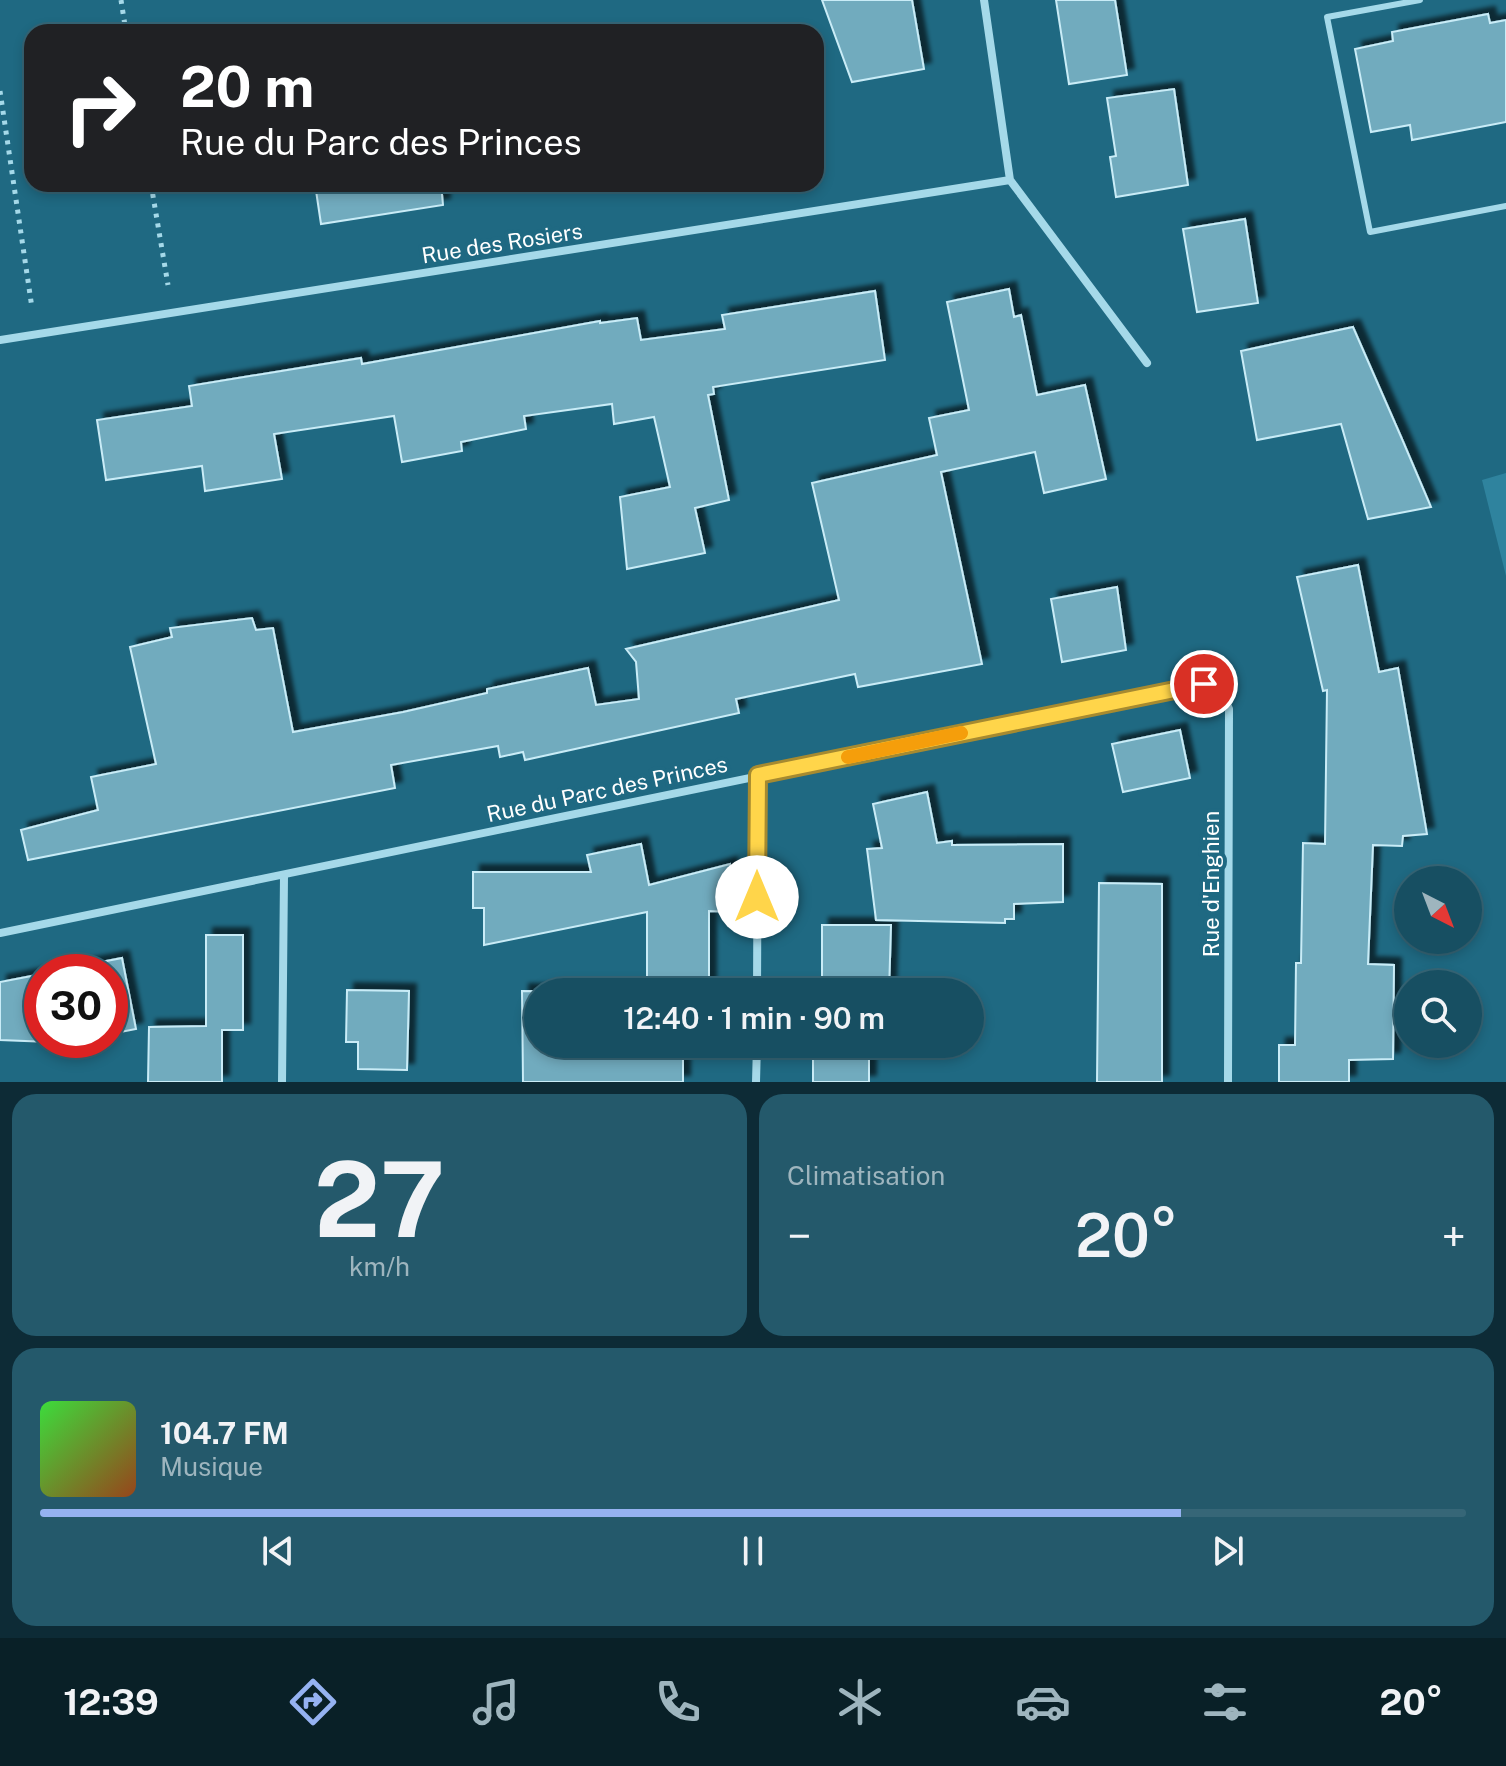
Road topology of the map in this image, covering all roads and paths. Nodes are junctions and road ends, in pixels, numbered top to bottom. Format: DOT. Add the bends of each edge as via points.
graph roads {
  1 [pos="121,0"];
  2 [pos="984,0"];
  3 [pos="1420,0"];
  4 [pos="125,24"];
  5 [pos="0,91"];
  6 [pos="1010,180"];
  7 [pos="152,192"];
  8 [pos="1506,206"];
  9 [pos="172,314"];
  10 [pos="36,335"];
  11 [pos="0,340"];
  12 [pos="1147,363"];
  13 [pos="1220,689"];
  14 [pos="758,775"];
  15 [pos="284,876"];
  16 [pos="0,933"];
  17 [pos="757,978"];
  18 [pos="757,1058"];
  19 [pos="282,1082"];
  20 [pos="756,1082"];
  21 [pos="1228,1082"];
  1 -- 4 [label="path"];
  2 -- 6 [label="street"];
  3 -- 8 [label="lane" via="1327,17 1370,232"];
  5 -- 10 [label="path"];
  6 -- 9 [label="street, Rue des Rosiers"];
  6 -- 12 [label="street"];
  7 -- 9 [label="path"];
  9 -- 10 [label="street, Rue des Rosiers"];
  10 -- 11 [label="street, Rue des Rosiers"];
  13 -- 14 [label="street, Rue du Parc des Princes" via="1204,684"];
  13 -- 21 [label="street, Rue d'Enghien" via="1229,709"];
  14 -- 15 [label="street, Rue du Parc des Princes"];
  14 -- 17 [label="street"];
  15 -- 16 [label="street, Rue du Parc des Princes"];
  15 -- 19 [label="street"];
  18 -- 20 [label="street"];
}
